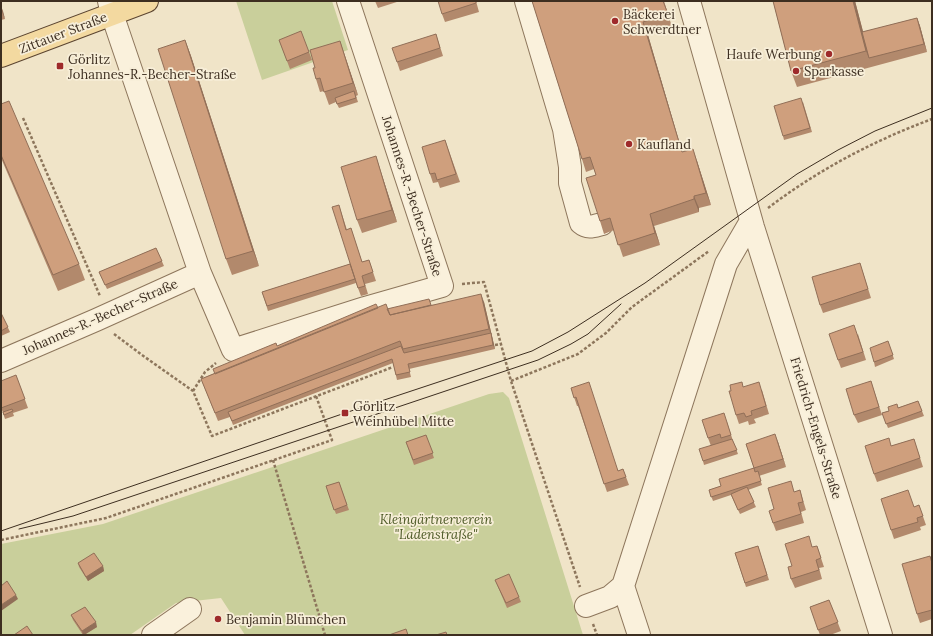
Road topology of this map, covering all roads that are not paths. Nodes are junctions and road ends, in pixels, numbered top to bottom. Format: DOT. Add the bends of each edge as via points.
graph roads {
  1 [pos="147,1"];
  2 [pos="348,1"];
  3 [pos="526,1"];
  4 [pos="689,1"];
  5 [pos="110,8"];
  6 [pos="1,56"];
  7 [pos="751,221"];
  8 [pos="602,224"];
  9 [pos="200,273"];
  10 [pos="1,361"];
  11 [pos="623,586"];
  12 [pos="586,606"];
  13 [pos="190,609"];
  14 [pos="153,635"];
  15 [pos="639,635"];
  16 [pos="881,635"];
  1 -- 5 [label="main road, Zittauer Straße"];
  2 -- 9 [label="street, Johannes-R.-Becher-Straße" via="442,286 233,350"];
  3 -- 8 [label="street" via="564,129 570,183 581,222 590,227"];
  4 -- 7 [label="street, Friedrich-Engels-Straße"];
  5 -- 6 [label="main road, Zittauer Straße"];
  5 -- 9 [label="street"];
  7 -- 11 [label="street" via="726,264"];
  7 -- 16 [label="street, Friedrich-Engels-Straße"];
  9 -- 10 [label="street, Johannes-R.-Becher-Straße"];
  11 -- 12 [label="street" via="610,597"];
  11 -- 15 [label="street"];
  13 -- 14 [label="street"];
}
